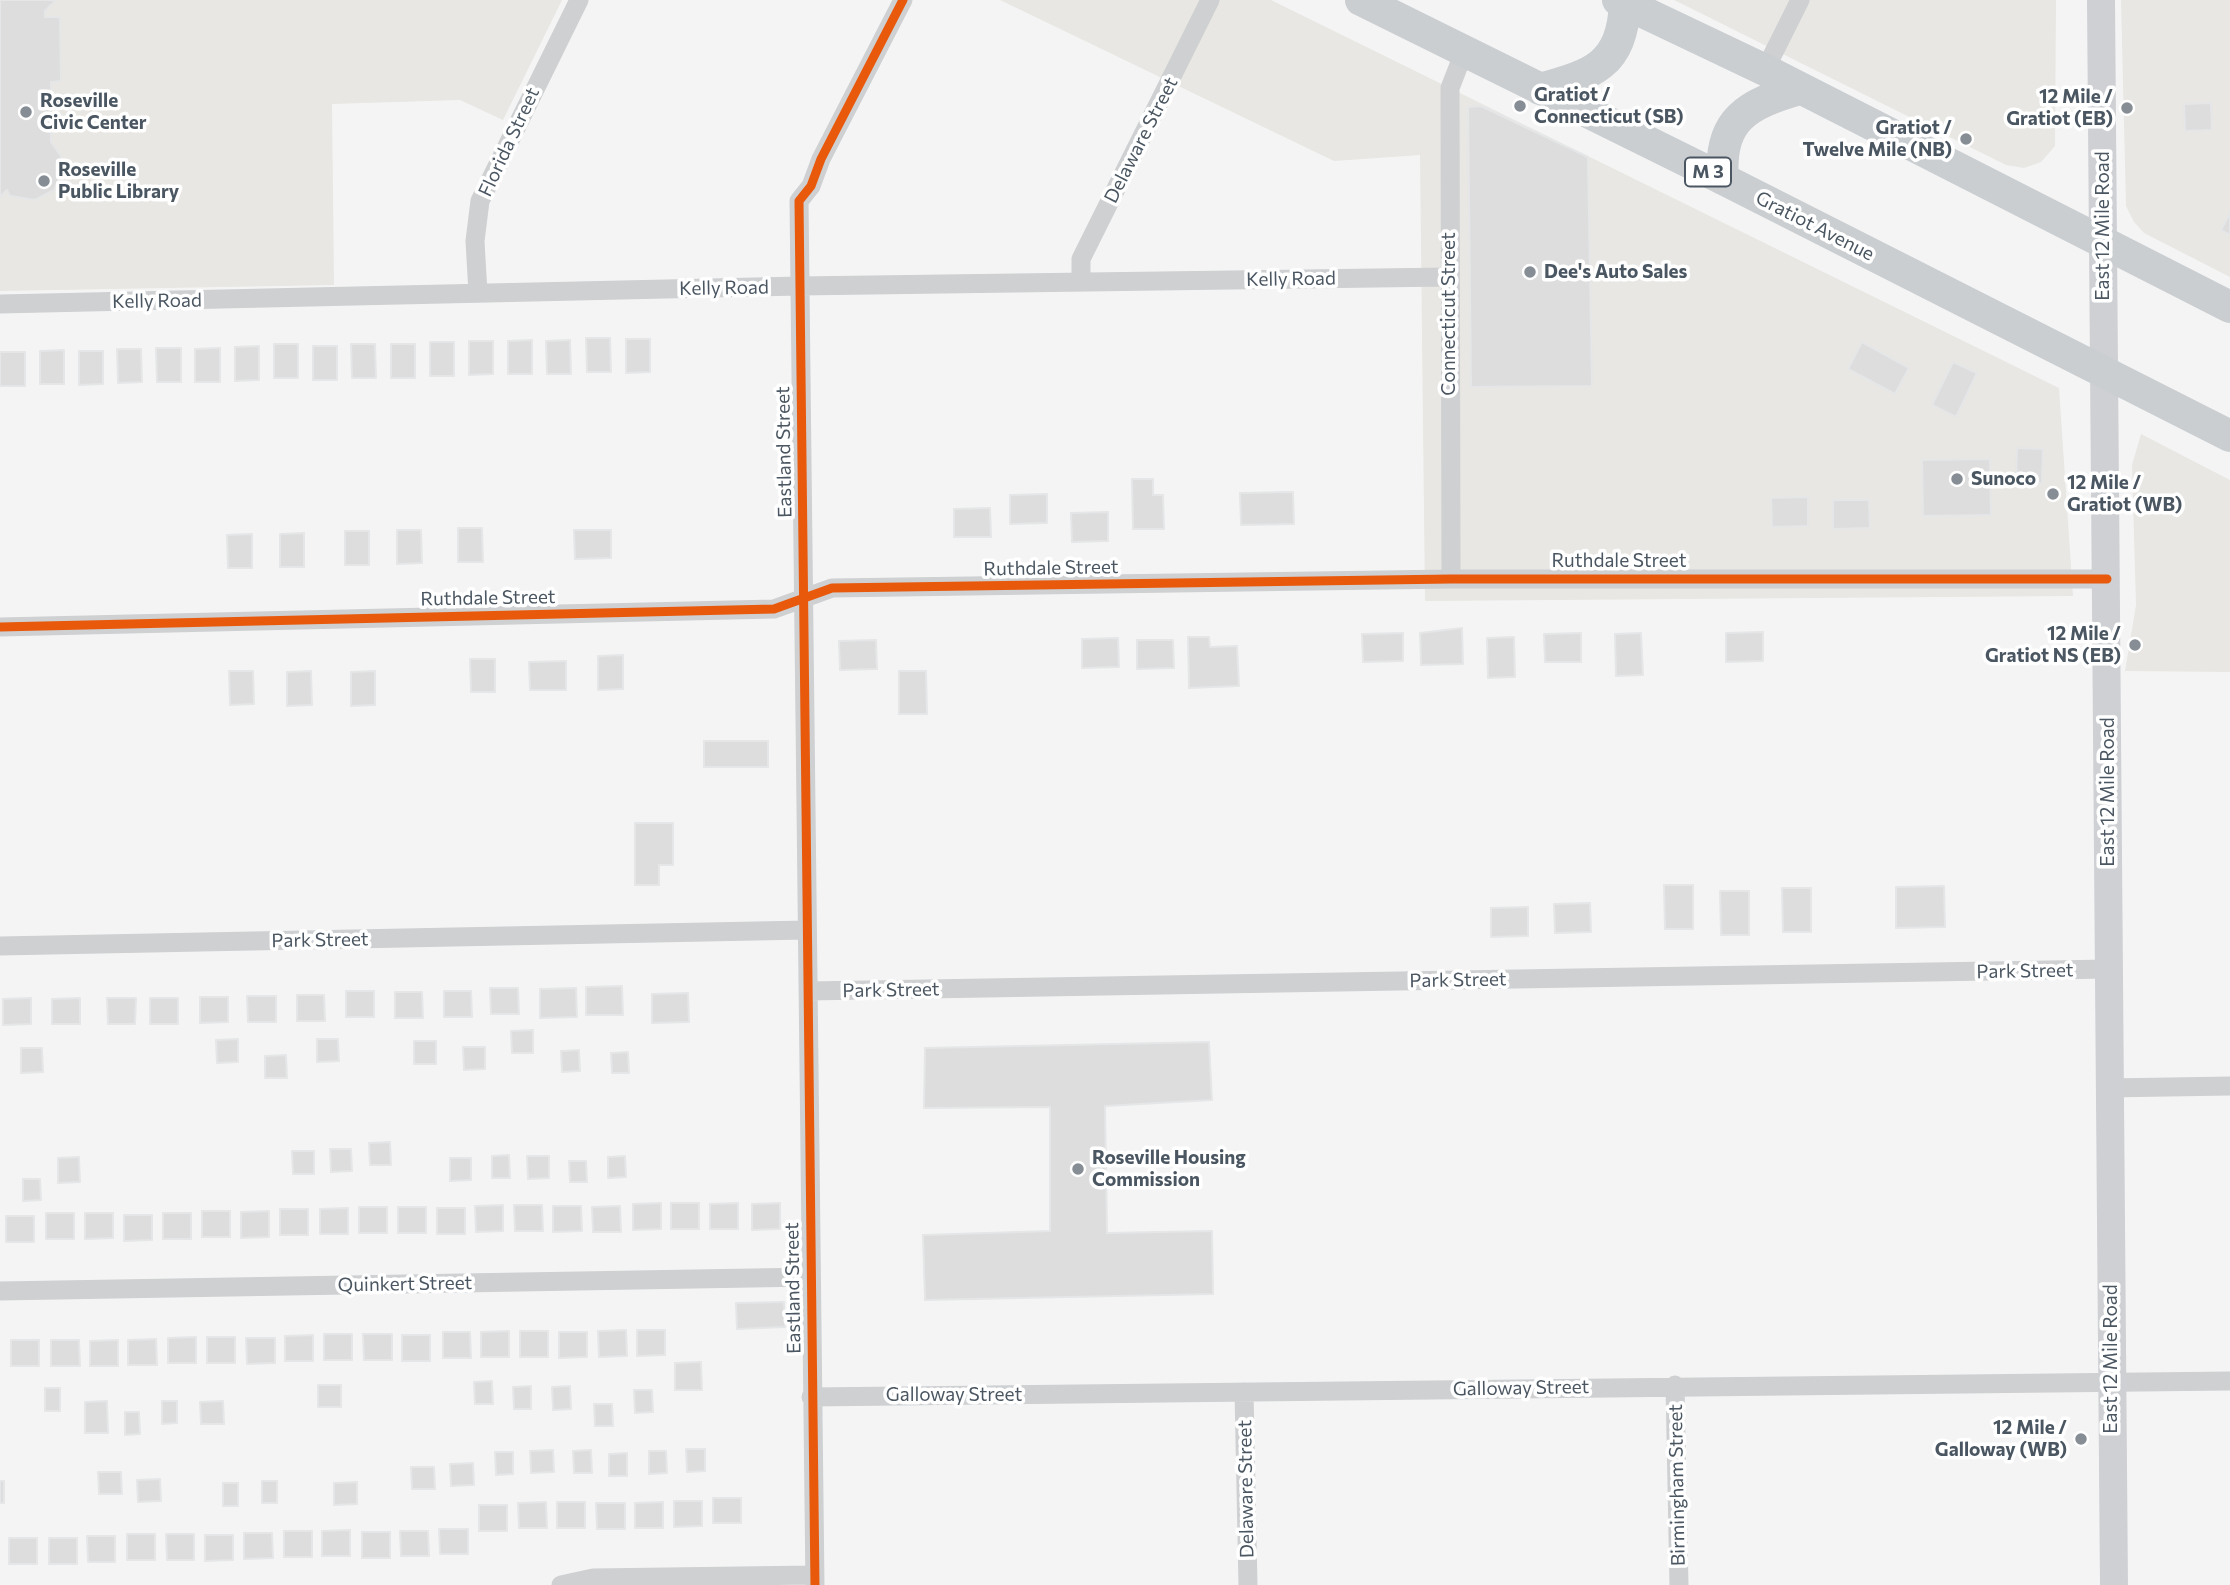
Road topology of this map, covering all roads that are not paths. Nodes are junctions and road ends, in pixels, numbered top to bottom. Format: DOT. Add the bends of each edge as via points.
graph roads {
  1 [pos="579,0"];
  2 [pos="903,0"];
  3 [pos="1210,0"];
  4 [pos="1361,0"];
  5 [pos="1800,0"];
  6 [pos="2101,0"];
  7 [pos="1622,2"];
  8 [pos="1464,52"];
  9 [pos="1765,70"];
  10 [pos="1540,89"];
  11 [pos="1800,89"];
  12 [pos="1723,179"];
  13 [pos="2104,242"];
  14 [pos="1448,277"];
  15 [pos="1081,282"];
  16 [pos="799,286"];
  17 [pos="478,293"];
  18 [pos="0,304"];
  19 [pos="2230,307"];
  20 [pos="2102,372"];
  21 [pos="2230,436"];
  22 [pos="1451,579"];
  23 [pos="2107,579"];
  24 [pos="804,599"];
  25 [pos="0,627"];
  26 [pos="807,930"];
  27 [pos="0,946"];
  28 [pos="2108,969"];
  29 [pos="808,991"];
  30 [pos="2230,1086"];
  31 [pos="2108,1088"];
  32 [pos="810,1277"];
  33 [pos="0,1291"];
  34 [pos="2230,1381"];
  35 [pos="2112,1382"];
  36 [pos="1675,1385"];
  37 [pos="1244,1392"];
  38 [pos="811,1397"];
  39 [pos="814,1580"];
  40 [pos="561,1585"];
  41 [pos="1248,1585"];
  42 [pos="1679,1585"];
  43 [pos="2114,1585"];
  1 -- 17 [label="street, Florida Street" via="481,201 475,241"];
  2 -- 16 [label="street, Eastland Street" via="811,186 799,201"];
  3 -- 15 [label="street, Delaware Street" via="1081,259"];
  4 -- 8 [label="main road, Gratiot Avenue / M 3"];
  5 -- 9 [label="street"];
  6 -- 13 [label="main road, East 12 Mile Road"];
  7 -- 9 [label="main road"];
  7 -- 10 [label="main road" via="1620,41 1611,56 1576,79"];
  8 -- 10 [label="main road, Gratiot Avenue / M 3"];
  8 -- 14 [label="street, Connecticut Street" via="1450,88"];
  9 -- 11 [label="main road"];
  10 -- 12 [label="main road, Gratiot Avenue / M 3"];
  11 -- 12 [label="main road" via="1767,98 1733,124 1724,141"];
  11 -- 13 [label="main road"];
  12 -- 20 [label="main road, Gratiot Avenue / M 3"];
  13 -- 19 [label="main road"];
  13 -- 20 [label="main road, East 12 Mile Road"];
  14 -- 15 [label="street, Kelly Road"];
  14 -- 22 [label="street, Connecticut Street"];
  15 -- 16 [label="street, Kelly Road"];
  16 -- 17 [label="street, Kelly Road"];
  16 -- 24 [label="street, Eastland Street"];
  17 -- 18 [label="street, Kelly Road"];
  20 -- 21 [label="main road, Gratiot Avenue / M 3"];
  20 -- 23 [label="main road, East 12 Mile Road"];
  22 -- 23 [label="street, Ruthdale Street"];
  22 -- 24 [label="street, Ruthdale Street" via="832,589"];
  23 -- 28 [label="main road, East 12 Mile Road"];
  24 -- 25 [label="street, Ruthdale Street" via="775,609"];
  24 -- 26 [label="street, Eastland Street"];
  26 -- 27 [label="street, Park Street"];
  26 -- 29 [label="street, Eastland Street"];
  28 -- 29 [label="street, Park Street"];
  28 -- 31 [label="main road, East 12 Mile Road"];
  29 -- 32 [label="street, Eastland Street"];
  30 -- 31 [label="street"];
  31 -- 35 [label="main road, East 12 Mile Road"];
  32 -- 33 [label="street, Quinkert Street"];
  32 -- 38 [label="street, Eastland Street"];
  34 -- 35 [label="street, Galloway Street"];
  35 -- 36 [label="street, Galloway Street"];
  35 -- 43 [label="main road, East 12 Mile Road"];
  36 -- 37 [label="street, Galloway Street"];
  36 -- 42 [label="street, Birmingham Street"];
  37 -- 38 [label="street, Galloway Street"];
  37 -- 41 [label="street, Delaware Street"];
  38 -- 39 [label="street, Eastland Street"];
  39 -- 40 [label="street" via="593,1578"];
}
